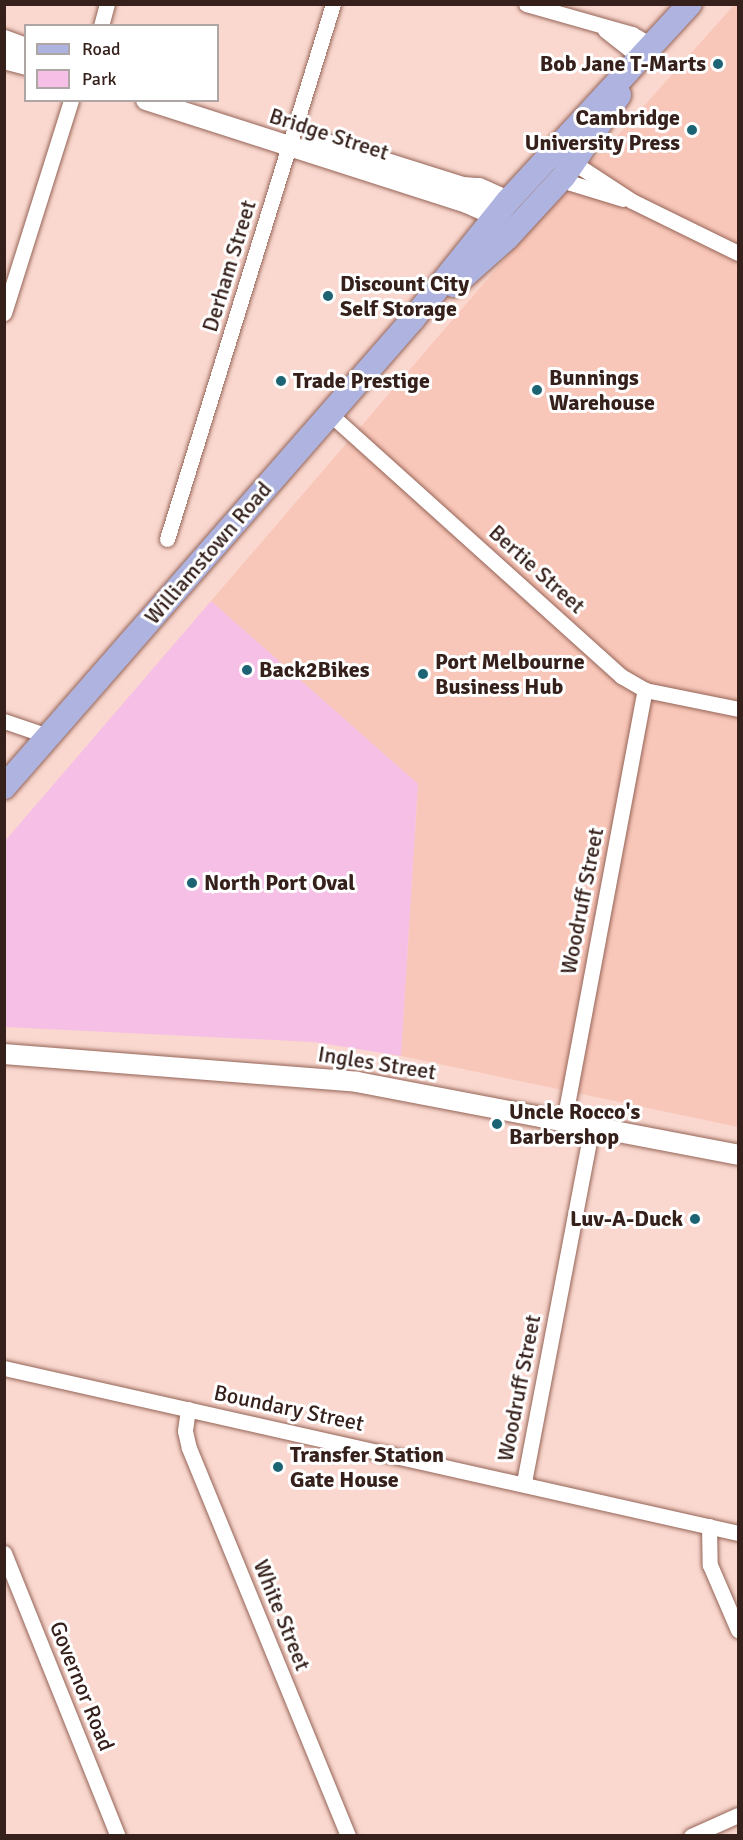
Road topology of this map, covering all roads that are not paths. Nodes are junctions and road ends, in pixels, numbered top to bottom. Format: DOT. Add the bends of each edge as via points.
graph roads {
  1 [pos="107,4"];
  2 [pos="333,4"];
  3 [pos="526,4"];
  4 [pos="690,4"];
  5 [pos="102,24"];
  6 [pos="4,40"];
  7 [pos="24,47"];
  8 [pos="643,57"];
  9 [pos="4,59"];
  10 [pos="24,64"];
  11 [pos="70,102"];
  12 [pos="153,102"];
  13 [pos="195,102"];
  14 [pos="290,139"];
  15 [pos="551,152"];
  16 [pos="569,170"];
  17 [pos="502,208"];
  18 [pos="521,223"];
  19 [pos="738,253"];
  20 [pos="4,313"];
  21 [pos="413,319"];
  22 [pos="330,414"];
  23 [pos="167,540"];
  24 [pos="645,690"];
  25 [pos="738,709"];
  26 [pos="4,721"];
  27 [pos="48,736"];
  28 [pos="4,787"];
  29 [pos="4,1054"];
  30 [pos="564,1121"];
  31 [pos="592,1126"];
  32 [pos="738,1155"];
  33 [pos="4,1368"];
  34 [pos="188,1409"];
  35 [pos="524,1482"];
  36 [pos="709,1526"];
  37 [pos="738,1533"];
  38 [pos="4,1553"];
  39 [pos="738,1630"];
  40 [pos="738,1815"];
  41 [pos="118,1836"];
  42 [pos="348,1836"];
  43 [pos="691,1836"];
  1 -- 5 [label="street"];
  2 -- 14 [label="street, Derham Street"];
  3 -- 8 [label="street" via="632,34"];
  4 -- 8 [label="main road, Williamstown Road"];
  6 -- 7 [label="street"];
  8 -- 15 [label="main road, Williamstown Road"];
  8 -- 16 [label="main road, Williamstown Road"];
  9 -- 10 [label="street"];
  11 -- 20 [label="street"];
  12 -- 14 [label="street, Bridge Street"];
  13 -- 14 [label="street, Bridge Street"];
  14 -- 17 [label="street, Bridge Street"];
  14 -- 23 [label="street, Derham Street"];
  15 -- 16 [label="main road"];
  15 -- 17 [label="main road, Williamstown Road"];
  16 -- 18 [label="main road, Williamstown Road"];
  16 -- 19 [label="street"];
  17 -- 18 [label="main road"];
  17 -- 21 [label="main road, Williamstown Road"];
  18 -- 21 [label="main road, Williamstown Road"];
  21 -- 22 [label="main road, Williamstown Road"];
  22 -- 24 [label="street, Bertie Street" via="621,675"];
  22 -- 27 [label="main road, Williamstown Road"];
  24 -- 25 [label="street, Bertie Street"];
  24 -- 30 [label="street, Woodruff Street"];
  26 -- 27 [label="street"];
  27 -- 28 [label="main road, Williamstown Road"];
  29 -- 30 [label="street, Ingles Street" via="357,1082"];
  30 -- 31 [label="street, Ingles Street"];
  31 -- 32 [label="street, Ingles Street"];
  31 -- 35 [label="street, Woodruff Street"];
  33 -- 34 [label="street, Boundary Street"];
  34 -- 35 [label="street, Boundary Street"];
  34 -- 42 [label="street, White Street" via="185,1431 189,1448"];
  35 -- 36 [label="street, Boundary Street"];
  36 -- 37 [label="street, Boundary Street"];
  36 -- 39 [label="street" via="710,1565"];
  38 -- 41 [label="street, Governor Road"];
  40 -- 43 [label="street"];
}
